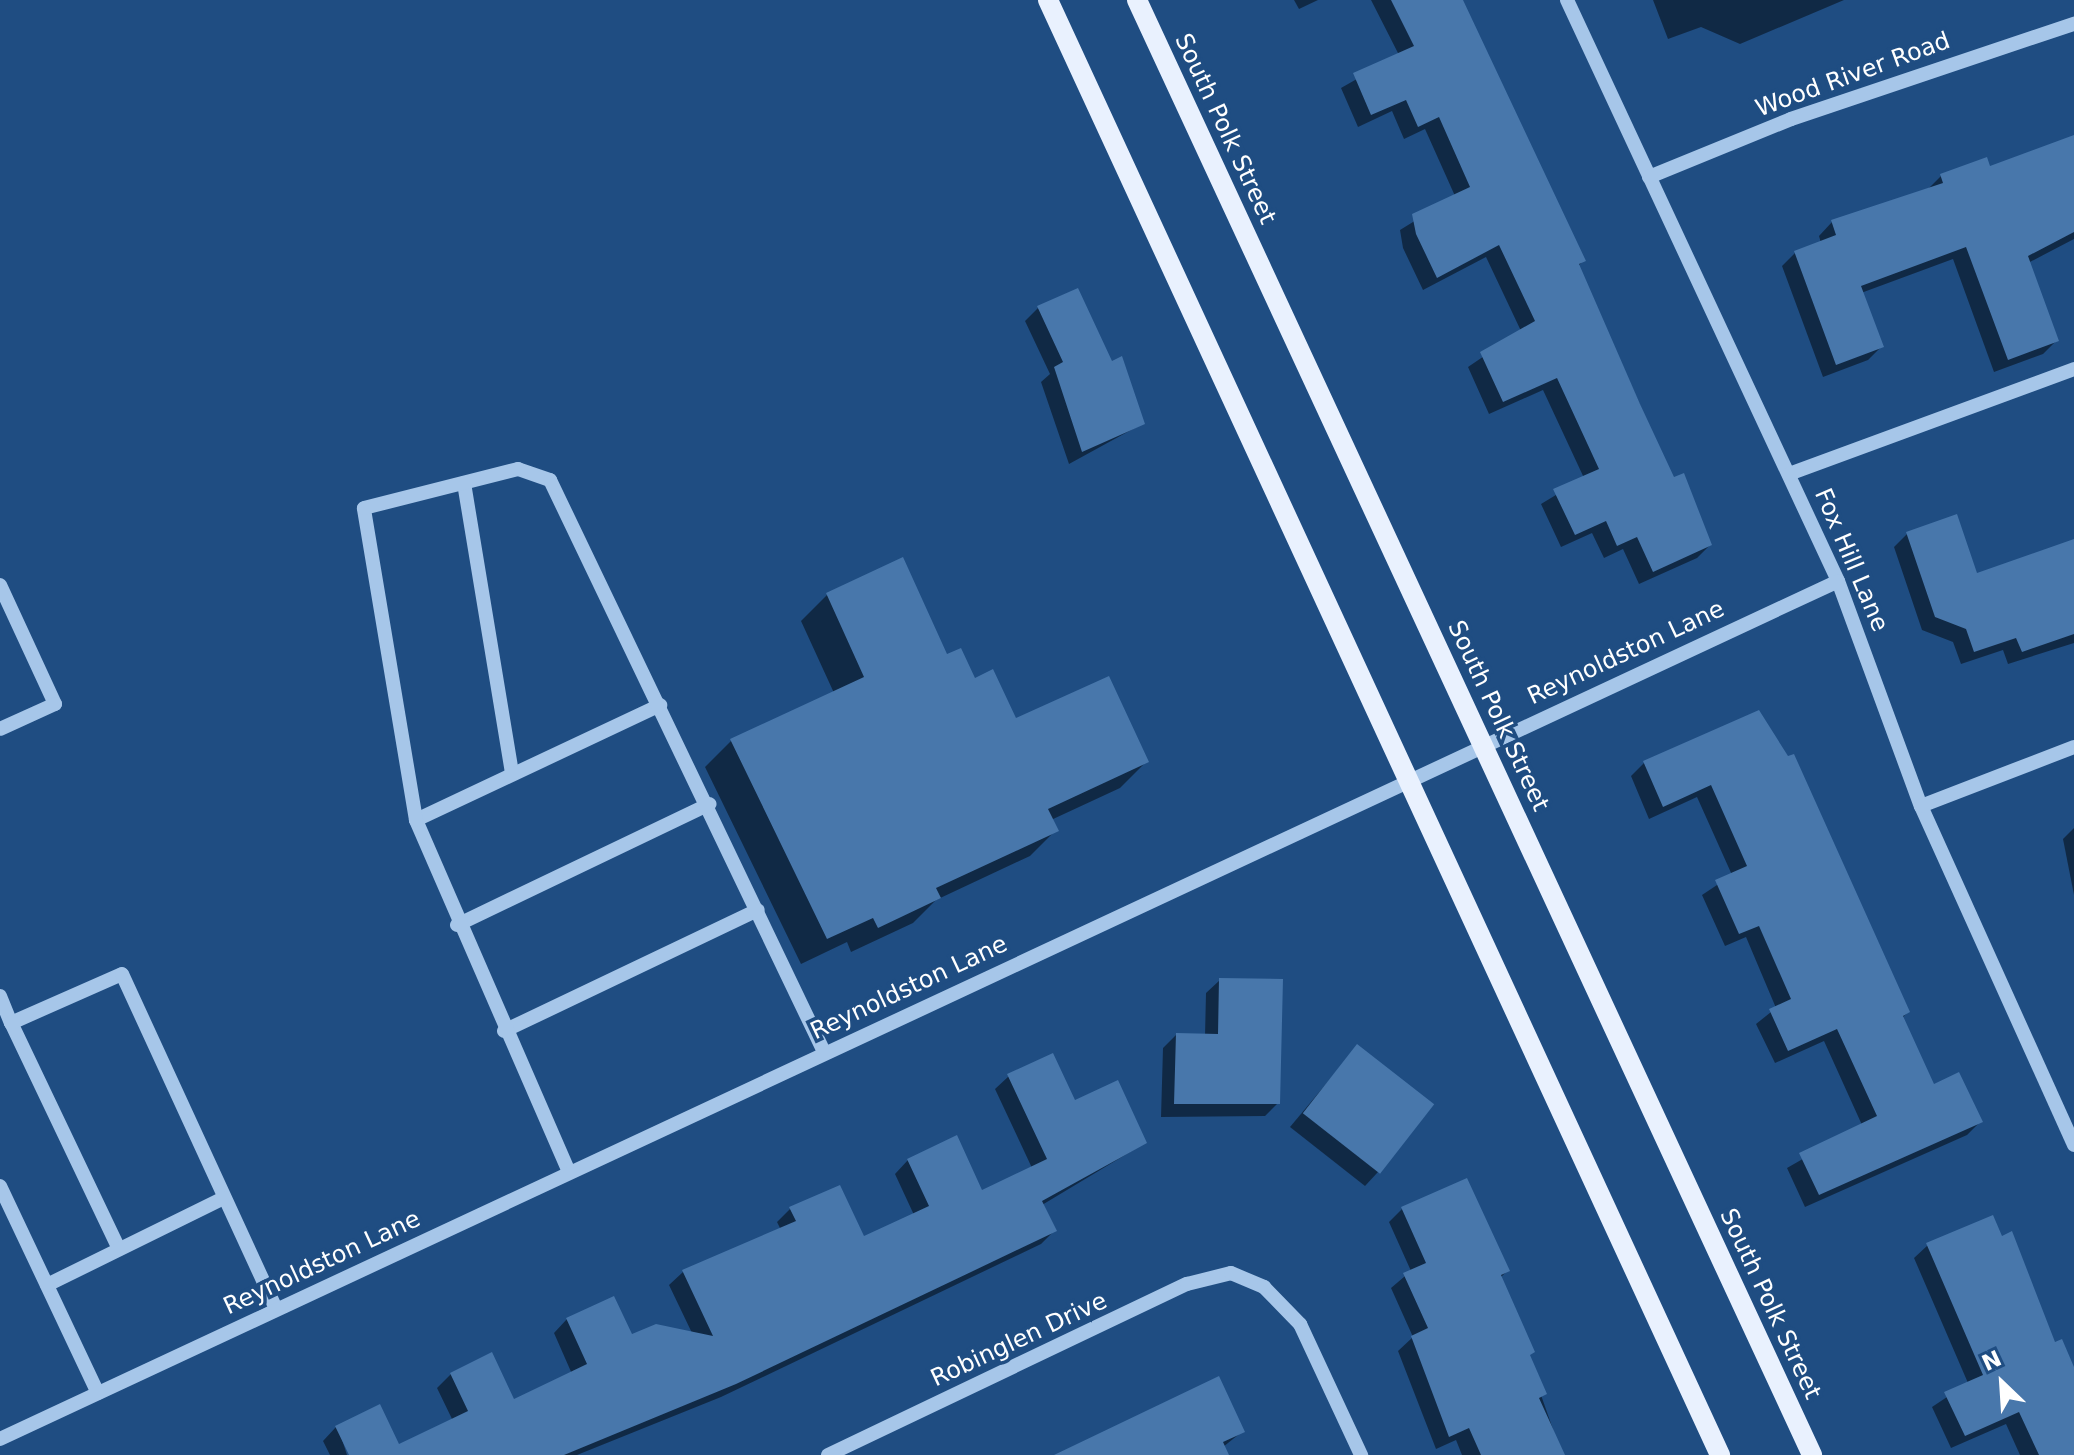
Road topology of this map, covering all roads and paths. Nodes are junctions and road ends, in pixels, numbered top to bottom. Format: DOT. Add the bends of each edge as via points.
graph roads {
  1 [pos="1048,0"];
  2 [pos="1137,0"];
  3 [pos="1567,0"];
  4 [pos="2074,24"];
  5 [pos="1649,177"];
  6 [pos="2074,369"];
  7 [pos="1789,474"];
  8 [pos="464,483"];
  9 [pos="1838,581"];
  10 [pos="0,585"];
  11 [pos="660,705"];
  12 [pos="0,729"];
  13 [pos="1481,743"];
  14 [pos="2074,747"];
  15 [pos="512,774"];
  16 [pos="1407,778"];
  17 [pos="709,804"];
  18 [pos="1921,806"];
  19 [pos="416,820"];
  20 [pos="758,910"];
  21 [pos="457,925"];
  22 [pos="0,996"];
  23 [pos="11,1023"];
  24 [pos="504,1031"];
  25 [pos="824,1052"];
  26 [pos="2074,1145"];
  27 [pos="569,1172"];
  28 [pos="0,1186"];
  29 [pos="224,1198"];
  30 [pos="119,1249"];
  31 [pos="47,1285"];
  32 [pos="276,1309"];
  33 [pos="98,1393"];
  34 [pos="0,1439"];
  35 [pos="828,1455"];
  36 [pos="1361,1455"];
  37 [pos="1720,1455"];
  38 [pos="1812,1455"];
  1 -- 16 [label="main road"];
  2 -- 13 [label="main road, South Polk Street"];
  3 -- 5 [label="street, Fox Hill Lane"];
  4 -- 5 [label="street, Wood River Road" via="1791,119"];
  5 -- 7 [label="street, Fox Hill Lane"];
  6 -- 7 [label="street"];
  7 -- 9 [label="street, Fox Hill Lane"];
  8 -- 11 [label="street" via="518,469 550,480"];
  8 -- 15 [label="street"];
  8 -- 19 [label="street" via="364,508"];
  9 -- 13 [label="street, Reynoldston Lane"];
  9 -- 18 [label="street, Fox Hill Lane"];
  10 -- 12 [label="street" via="55,704"];
  11 -- 15 [label="street"];
  11 -- 17 [label="street"];
  13 -- 16 [label="street, Reynoldston Lane"];
  13 -- 38 [label="main road, South Polk Street"];
  14 -- 18 [label="street"];
  15 -- 19 [label="street"];
  16 -- 25 [label="street, Reynoldston Lane"];
  16 -- 37 [label="main road"];
  17 -- 20 [label="street"];
  17 -- 21 [label="street"];
  18 -- 26 [label="street, Fox Hill Lane"];
  19 -- 21 [label="street"];
  20 -- 24 [label="street"];
  20 -- 25 [label="street"];
  21 -- 24 [label="street"];
  22 -- 23 [label="street"];
  23 -- 29 [label="street" via="122,974"];
  23 -- 30 [label="street"];
  24 -- 27 [label="street"];
  25 -- 27 [label="street, Reynoldston Lane"];
  27 -- 32 [label="street, Reynoldston Lane"];
  28 -- 31 [label="street"];
  29 -- 30 [label="street"];
  29 -- 32 [label="street"];
  30 -- 31 [label="street"];
  31 -- 33 [label="street"];
  32 -- 33 [label="street, Reynoldston Lane"];
  33 -- 34 [label="street, Reynoldston Lane"];
  35 -- 36 [label="street, Robinglen Drive" via="1187,1284 1231,1273 1264,1287 1300,1324"];
}
